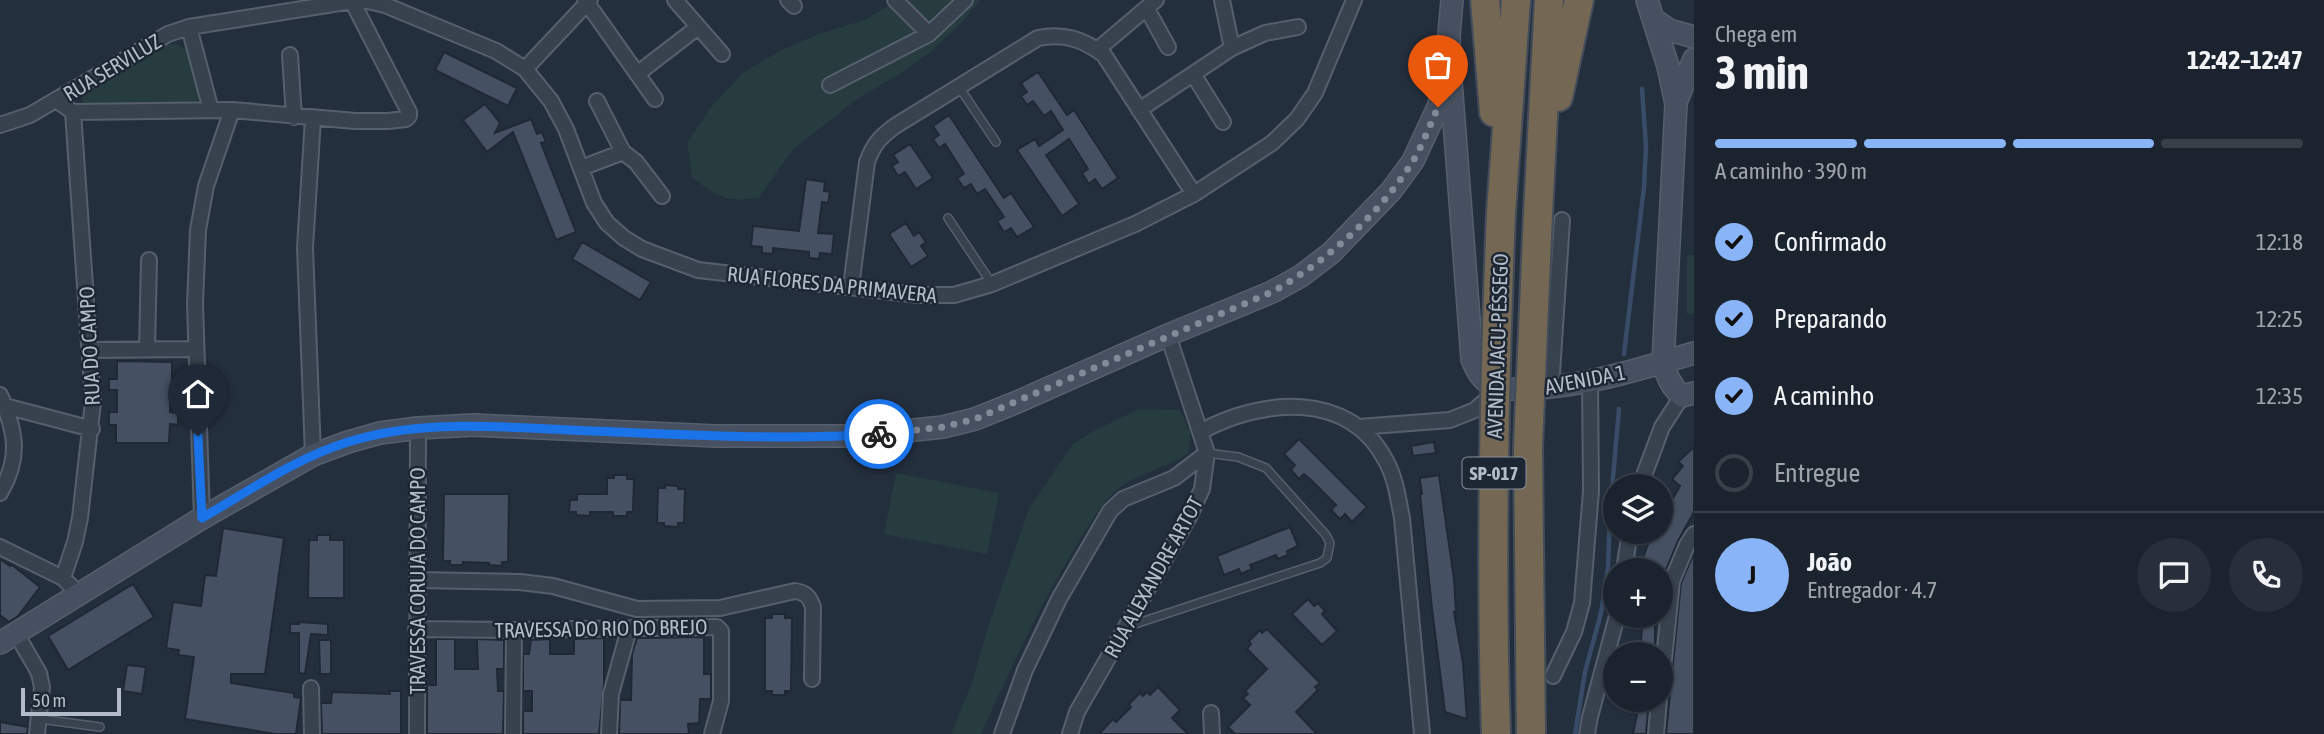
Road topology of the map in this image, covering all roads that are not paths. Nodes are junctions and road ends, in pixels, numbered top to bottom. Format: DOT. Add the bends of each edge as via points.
graph roads {
  1 [pos="675,0"];
  2 [pos="895,0"];
  3 [pos="965,0"];
  4 [pos="1222,0"];
  5 [pos="1354,0"];
  6 [pos="1452,0"];
  7 [pos="1485,0"];
  8 [pos="1516,0"];
  9 [pos="1549,0"];
  10 [pos="1578,0"];
  11 [pos="352,1"];
  12 [pos="588,1"];
  13 [pos="1152,5"];
  14 [pos="1650,9"];
  15 [pos="189,27"];
  16 [pos="698,27"];
  17 [pos="1298,27"];
  18 [pos="929,34"];
  19 [pos="1694,37"];
  20 [pos="1168,47"];
  21 [pos="1232,47"];
  22 [pos="1097,50"];
  23 [pos="722,54"];
  24 [pos="290,55"];
  25 [pos="1694,59"];
  26 [pos="1450,68"];
  27 [pos="525,69"];
  28 [pos="637,74"];
  29 [pos="1193,74"];
  30 [pos="830,85"];
  31 [pos="959,87"];
  32 [pos="655,99"];
  33 [pos="56,100"];
  34 [pos="597,101"];
  35 [pos="1676,104"];
  36 [pos="211,110"];
  37 [pos="232,110"];
  38 [pos="1139,110"];
  39 [pos="73,111"];
  40 [pos="295,117"];
  41 [pos="313,118"];
  42 [pos="1223,121"];
  43 [pos="0,125"];
  44 [pos="1423,141"];
  45 [pos="1455,141"];
  46 [pos="996,142"];
  47 [pos="623,152"];
  48 [pos="1503,162"];
  49 [pos="1542,167"];
  50 [pos="581,168"];
  51 [pos="1194,194"];
  52 [pos="662,196"];
  53 [pos="1550,217"];
  54 [pos="948,218"];
  55 [pos="149,260"];
  56 [pos="992,284"];
  57 [pos="852,287"];
  58 [pos="1168,335"];
  59 [pos="147,349"];
  60 [pos="195,349"];
  61 [pos="91,350"];
  62 [pos="1694,353"];
  63 [pos="1663,363"];
  64 [pos="1590,380"];
  65 [pos="1551,388"];
  66 [pos="1498,389"];
  67 [pos="1688,394"];
  68 [pos="2,403"];
  69 [pos="1359,427"];
  70 [pos="418,428"];
  71 [pos="92,429"];
  72 [pos="1200,432"];
  73 [pos="1207,453"];
  74 [pos="313,455"];
  75 [pos="1644,474"];
  76 [pos="0,493"];
  77 [pos="202,518"];
  78 [pos="1694,534"];
  79 [pos="0,547"];
  80 [pos="63,578"];
  81 [pos="418,580"];
  82 [pos="79,594"];
  83 [pos="637,609"];
  84 [pos="1125,627"];
  85 [pos="1614,628"];
  86 [pos="416,629"];
  87 [pos="633,629"];
  88 [pos="514,630"];
  89 [pos="8,639"];
  90 [pos="1666,642"];
  91 [pos="1553,676"];
  92 [pos="812,679"];
  93 [pos="312,688"];
  94 [pos="1659,712"];
  95 [pos="1211,713"];
  96 [pos="40,719"];
  97 [pos="100,727"];
  98 [pos="37,734"];
  99 [pos="312,734"];
  100 [pos="417,734"];
  101 [pos="513,734"];
  102 [pos="609,734"];
  103 [pos="712,734"];
  104 [pos="1002,734"];
  105 [pos="1070,734"];
  106 [pos="1212,734"];
  107 [pos="1422,734"];
  108 [pos="1496,734"];
  109 [pos="1531,734"];
  110 [pos="1587,734"];
  111 [pos="1656,734"];
  1 -- 16 [label="street"];
  2 -- 18 [label="street"];
  3 -- 18 [label="street"];
  4 -- 21 [label="street"];
  5 -- 51 [label="street, RUA FLORES DA PRIMAVERA" via="1315,93 1297,119 1272,143"];
  6 -- 26 [label="main road"];
  7 -- 48 [label="highway" via="1495,122"];
  8 -- 48 [label="highway, AVENIDA JACU-PÊSSEGO / SP-017"];
  9 -- 49 [label="highway, AVENIDA JACU-PÊSSEGO / SP-017"];
  10 -- 49 [label="highway"];
  11 -- 15 [label="street, RUA SERVILUZ"];
  11 -- 27 [label="street, RUA FLORES DA PRIMAVERA" via="385,5 496,51"];
  11 -- 41 [label="street" via="409,116 388,121"];
  12 -- 27 [label="street"];
  12 -- 28 [label="street"];
  13 -- 20 [label="street"];
  13 -- 22 [label="street"];
  14 -- 19 [label="main road" via="1669,30"];
  14 -- 35 [label="main road"];
  15 -- 33 [label="street, RUA SERVILUZ" via="152,41"];
  15 -- 36 [label="street"];
  16 -- 23 [label="street"];
  16 -- 28 [label="street"];
  17 -- 21 [label="street" via="1265,33"];
  18 -- 30 [label="street"];
  21 -- 29 [label="street"];
  22 -- 31 [label="street" via="1066,36 1038,38"];
  22 -- 38 [label="street"];
  24 -- 40 [label="street"];
  25 -- 35 [label="main road"];
  26 -- 44 [label="main road"];
  26 -- 45 [label="main road"];
  27 -- 50 [label="street, RUA FLORES DA PRIMAVERA" via="551,101"];
  28 -- 32 [label="street"];
  29 -- 38 [label="street"];
  29 -- 42 [label="street"];
  31 -- 46 [label="lane"];
  31 -- 57 [label="street" via="881,136 872,148"];
  33 -- 39 [label="street"];
  33 -- 43 [label="street, RUA SERVILUZ"];
  34 -- 47 [label="street"];
  35 -- 63 [label="main road"];
  36 -- 37 [label="street"];
  36 -- 39 [label="street"];
  37 -- 40 [label="street"];
  37 -- 60 [label="street" via="200,214"];
  38 -- 51 [label="street"];
  39 -- 61 [label="street, RUA DO CAMPO"];
  40 -- 41 [label="street"];
  41 -- 74 [label="street" via="305,248"];
  44 -- 45 [label="main road" via="1440,135"];
  44 -- 58 [label="main road" via="1391,191 1332,253 1272,292"];
  45 -- 66 [label="main road" via="1472,359 1484,381"];
  47 -- 50 [label="street"];
  47 -- 52 [label="street"];
  48 -- 108 [label="highway, AVENIDA JACU-PÊSSEGO / SP-017, bridge" via="1493,508"];
  49 -- 53 [label="highway, AVENIDA JACU-PÊSSEGO / SP-017"];
  50 -- 57 [label="street, RUA FLORES DA PRIMAVERA" via="607,223 624,238 672,262 698,270"];
  51 -- 56 [label="street, RUA FLORES DA PRIMAVERA" via="1135,225"];
  53 -- 65 [label="street"];
  53 -- 109 [label="highway, AVENIDA JACU-PÊSSEGO / SP-017, bridge" via="1528,447"];
  54 -- 56 [label="lane"];
  55 -- 59 [label="street"];
  56 -- 57 [label="street, RUA FLORES DA PRIMAVERA" via="954,295"];
  58 -- 70 [label="main road" via="975,419 910,432 715,436 474,425"];
  58 -- 72 [label="street, RUA ALEXANDRE ARTOT"];
  59 -- 60 [label="street"];
  59 -- 61 [label="street"];
  60 -- 77 [label="street"];
  61 -- 71 [label="street, RUA DO CAMPO"];
  62 -- 63 [label="main road, AVENIDA 1"];
  63 -- 64 [label="main road, AVENIDA 1"];
  63 -- 67 [label="main road" via="1672,386"];
  64 -- 65 [label="main road, AVENIDA 1"];
  64 -- 91 [label="street" via="1591,491 1582,603"];
  65 -- 66 [label="main road, AVENIDA 1"];
  66 -- 69 [label="street" via="1475,410 1450,420"];
  67 -- 75 [label="street" via="1662,427"];
  68 -- 71 [label="street"];
  68 -- 76 [label="street" via="15,457"];
  69 -- 72 [label="street" via="1323,409 1293,406 1250,411"];
  69 -- 107 [label="street" via="1386,460 1396,484"];
  70 -- 74 [label="main road" via="380,433"];
  70 -- 81 [label="street, TRAVESSA CORUJA DO CAMPO"];
  71 -- 80 [label="street, RUA DO CAMPO" via="75,542"];
  72 -- 73 [label="street, RUA ALEXANDRE ARTOT"];
  73 -- 84 [label="street, RUA ALEXANDRE ARTOT" via="1202,488 1189,517"];
  73 -- 84 [label="lane" via="1238,457 1266,468 1326,535 1330,543 1327,558"];
  73 -- 104 [label="street" via="1174,478 1123,499 1110,511 1024,670"];
  74 -- 77 [label="main road"];
  77 -- 82 [label="main road"];
  78 -- 90 [label="street" via="1672,581"];
  79 -- 80 [label="street"];
  80 -- 82 [label="street"];
  81 -- 83 [label="street" via="553,586"];
  81 -- 86 [label="street, TRAVESSA CORUJA DO CAMPO"];
  82 -- 89 [label="main road"];
  83 -- 87 [label="street"];
  83 -- 92 [label="street" via="720,608 795,590 804,593 813,607"];
  84 -- 105 [label="street, RUA ALEXANDRE ARTOT" via="1077,712"];
  85 -- 110 [label="street"];
  86 -- 88 [label="street, TRAVESSA DO RIO DO BREJO"];
  86 -- 100 [label="street, TRAVESSA CORUJA DO CAMPO"];
  87 -- 88 [label="street, TRAVESSA DO RIO DO BREJO"];
  87 -- 102 [label="street" via="611,694"];
  87 -- 103 [label="street, TRAVESSA DO RIO DO BREJO" via="720,628 721,701"];
  88 -- 101 [label="street"];
  89 -- 96 [label="street" via="39,673"];
  93 -- 99 [label="street"];
  94 -- 111 [label="street"];
  95 -- 106 [label="street"];
  96 -- 97 [label="lane"];
  96 -- 98 [label="street"];
}
